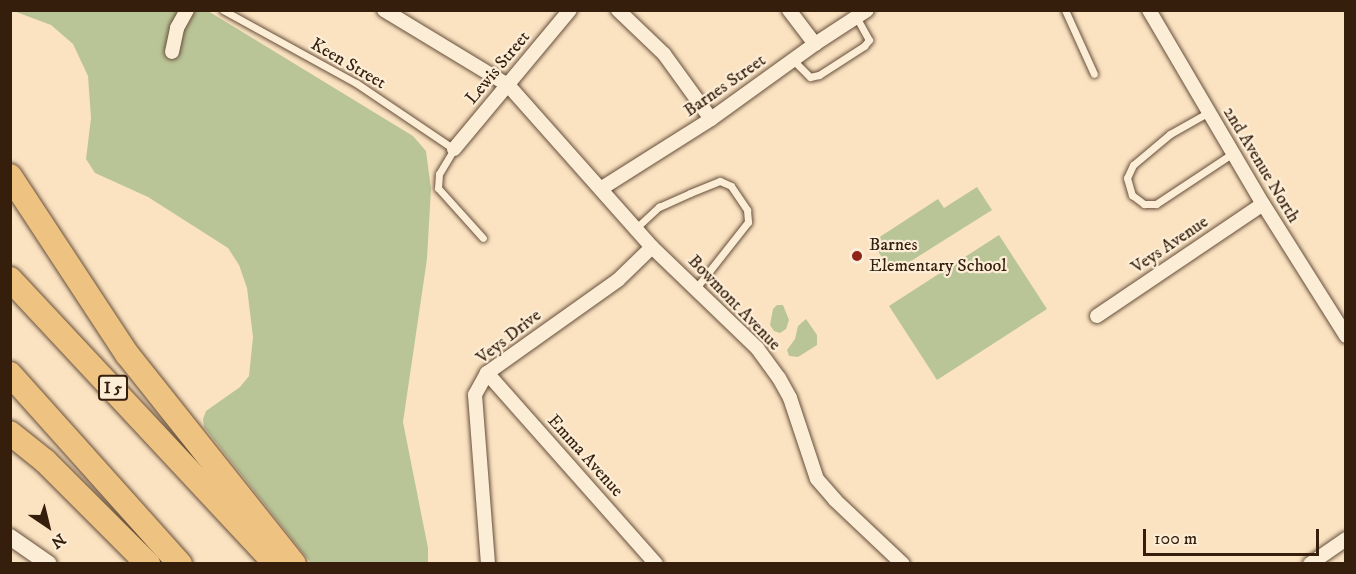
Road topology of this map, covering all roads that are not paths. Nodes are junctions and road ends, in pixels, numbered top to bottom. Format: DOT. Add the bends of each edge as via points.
graph roads {
  1 [pos="187,10"];
  2 [pos="223,10"];
  3 [pos="384,10"];
  4 [pos="570,10"];
  5 [pos="618,10"];
  6 [pos="789,10"];
  7 [pos="1065,10"];
  8 [pos="1149,10"];
  9 [pos="862,14"];
  10 [pos="814,44"];
  11 [pos="171,52"];
  12 [pos="794,60"];
  13 [pos="1094,74"];
  14 [pos="508,85"];
  15 [pos="1209,112"];
  16 [pos="711,119"];
  17 [pos="454,149"];
  18 [pos="1233,153"];
  19 [pos="10,176"];
  20 [pos="602,188"];
  21 [pos="1263,204"];
  22 [pos="634,228"];
  23 [pos="483,238"];
  24 [pos="652,246"];
  25 [pos="10,279"];
  26 [pos="696,288"];
  27 [pos="1097,316"];
  28 [pos="1346,336"];
  29 [pos="487,373"];
  30 [pos="10,374"];
  31 [pos="10,433"];
  32 [pos="10,537"];
  33 [pos="1346,539"];
  34 [pos="50,564"];
  35 [pos="148,564"];
  36 [pos="180,564"];
  37 [pos="275,564"];
  38 [pos="294,564"];
  39 [pos="488,564"];
  40 [pos="656,564"];
  41 [pos="903,564"];
  42 [pos="1310,564"];
  1 -- 11 [label="street"];
  2 -- 17 [label="lane, Keen Street" via="356,83"];
  3 -- 14 [label="street"];
  4 -- 14 [label="street, Lewis Street"];
  5 -- 16 [label="street" via="664,54"];
  6 -- 10 [label="street"];
  7 -- 13 [label="lane"];
  8 -- 15 [label="street, 2nd Avenue North"];
  9 -- 10 [label="street, Barnes Street"];
  9 -- 12 [label="lane" via="869,40 819,75 810,77"];
  10 -- 12 [label="street, Barnes Street"];
  12 -- 16 [label="street, Barnes Street"];
  14 -- 17 [label="street, Lewis Street"];
  14 -- 20 [label="street"];
  15 -- 18 [label="street, 2nd Avenue North"];
  15 -- 18 [label="lane" via="1170,134 1133,165 1127,178 1132,195 1144,204 1156,204"];
  16 -- 20 [label="street, Barnes Street"];
  17 -- 23 [label="lane" via="439,174 438,188"];
  18 -- 21 [label="street, 2nd Avenue North"];
  19 -- 38 [label="highway" via="127,354"];
  20 -- 22 [label="street"];
  21 -- 27 [label="street, Veys Avenue"];
  21 -- 28 [label="street, 2nd Avenue North"];
  22 -- 24 [label="street"];
  22 -- 26 [label="lane" via="659,207 690,193 720,182 731,186 747,210 748,222"];
  24 -- 26 [label="street, Bowmont Avenue"];
  24 -- 29 [label="street, Veys Drive" via="618,280"];
  25 -- 37 [label="highway, I 5"];
  26 -- 41 [label="street, Bowmont Avenue" via="757,348 779,378 790,398 817,479"];
  29 -- 39 [label="street, Veys Drive" via="475,395"];
  29 -- 40 [label="street, Emma Avenue"];
  30 -- 36 [label="highway"];
  31 -- 35 [label="highway" via="45,461"];
  32 -- 34 [label="street"];
  33 -- 42 [label="street"];
}
